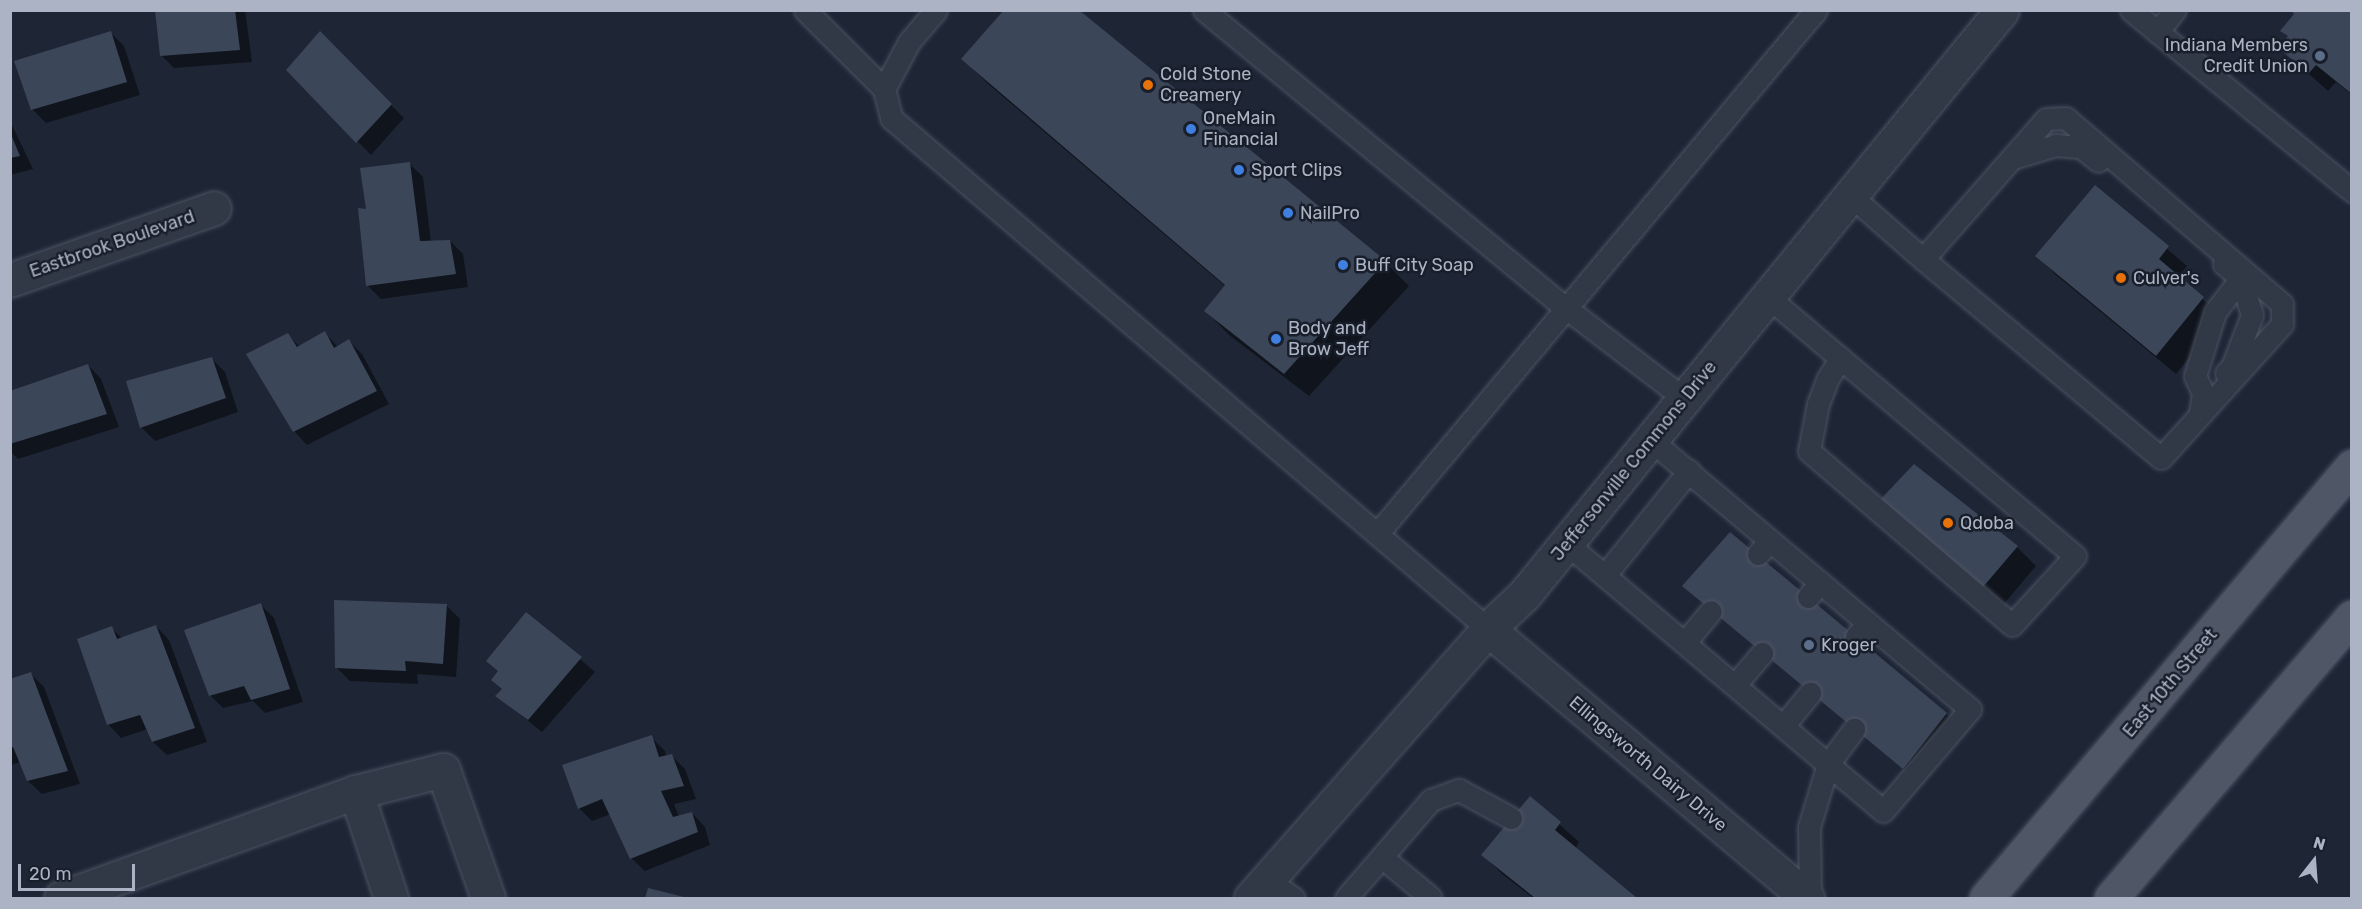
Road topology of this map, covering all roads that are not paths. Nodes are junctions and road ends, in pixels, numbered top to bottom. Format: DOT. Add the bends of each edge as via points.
graph roads {
  1 [pos="805,10"];
  2 [pos="936,10"];
  3 [pos="1204,10"];
  4 [pos="1816,10"];
  5 [pos="2002,10"];
  6 [pos="2131,10"];
  7 [pos="2175,10"];
  8 [pos="2157,32"];
  9 [pos="884,89"];
  10 [pos="2013,158"];
  11 [pos="2352,191"];
  12 [pos="1851,196"];
  13 [pos="214,208"];
  14 [pos="1923,259"];
  15 [pos="2241,278"];
  16 [pos="10,280"];
  17 [pos="1768,297"];
  18 [pos="1566,308"];
  19 [pos="1840,358"];
  20 [pos="1685,399"];
  21 [pos="2202,403"];
  22 [pos="1651,440"];
  23 [pos="2352,466"];
  24 [pos="1689,471"];
  25 [pos="1377,534"];
  26 [pos="1566,543"];
  27 [pos="1605,575"];
  28 [pos="1711,611"];
  29 [pos="2352,617"];
  30 [pos="1488,629"];
  31 [pos="1685,642"];
  32 [pos="1762,653"];
  33 [pos="1735,685"];
  34 [pos="1810,693"];
  35 [pos="1783,726"];
  36 [pos="1854,729"];
  37 [pos="1828,764"];
  38 [pos="356,792"];
  39 [pos="1511,818"];
  40 [pos="1383,858"];
  41 [pos="1259,889"];
  42 [pos="61,898"];
  43 [pos="391,898"];
  44 [pos="488,898"];
  45 [pos="1294,898"];
  46 [pos="1346,898"];
  47 [pos="1431,898"];
  48 [pos="1808,898"];
  49 [pos="1986,898"];
  50 [pos="2111,898"];
  1 -- 9 [label="lane"];
  2 -- 9 [label="lane" via="909,42"];
  3 -- 18 [label="lane"];
  4 -- 18 [label="lane"];
  5 -- 12 [label="street, Jeffersonville Commons Drive"];
  6 -- 8 [label="lane"];
  7 -- 8 [label="lane"];
  8 -- 11 [label="lane"];
  9 -- 25 [label="lane" via="891,118"];
  10 -- 14 [label="lane"];
  10 -- 15 [label="lane" via="2056,145 2081,147"];
  10 -- 21 [label="lane" via="2046,119 2066,118 2282,304 2282,324"];
  12 -- 14 [label="lane"];
  12 -- 17 [label="street, Jeffersonville Commons Drive"];
  13 -- 16 [label="street, Eastbrook Boulevard"];
  14 -- 21 [label="lane" via="2161,458"];
  15 -- 21 [label="lane" via="2215,312 2195,376"];
  15 -- 21 [label="lane" via="2252,315 2232,367"];
  17 -- 19 [label="lane"];
  17 -- 20 [label="street, Jeffersonville Commons Drive"];
  18 -- 20 [label="lane"];
  18 -- 25 [label="lane"];
  19 -- 19 [label="lane" via="2075,556 2012,624 1809,451 1818,404"];
  20 -- 22 [label="street, Jeffersonville Commons Drive"];
  22 -- 24 [label="lane"];
  22 -- 26 [label="street, Jeffersonville Commons Drive"];
  23 -- 49 [label="main road, East 10th Street"];
  24 -- 27 [label="lane"];
  24 -- 37 [label="lane" via="1764,547 1814,590 1904,665 1970,709 1883,811"];
  25 -- 30 [label="lane"];
  26 -- 27 [label="lane"];
  26 -- 30 [label="street, Jeffersonville Commons Drive" via="1524,595"];
  27 -- 31 [label="lane"];
  28 -- 31 [label="lane"];
  29 -- 50 [label="main road"];
  30 -- 41 [label="street, Jeffersonville Commons Drive"];
  30 -- 48 [label="street, Ellingsworth Dairy Drive"];
  31 -- 33 [label="lane"];
  32 -- 33 [label="lane"];
  33 -- 35 [label="lane"];
  34 -- 35 [label="lane"];
  35 -- 37 [label="lane"];
  36 -- 37 [label="lane"];
  37 -- 48 [label="lane" via="1809,827"];
  38 -- 42 [label="street"];
  38 -- 43 [label="street"];
  38 -- 44 [label="street" via="443,770"];
  39 -- 40 [label="lane" via="1459,790 1431,800"];
  40 -- 46 [label="lane"];
  40 -- 47 [label="lane"];
  41 -- 45 [label="lane"];
}
